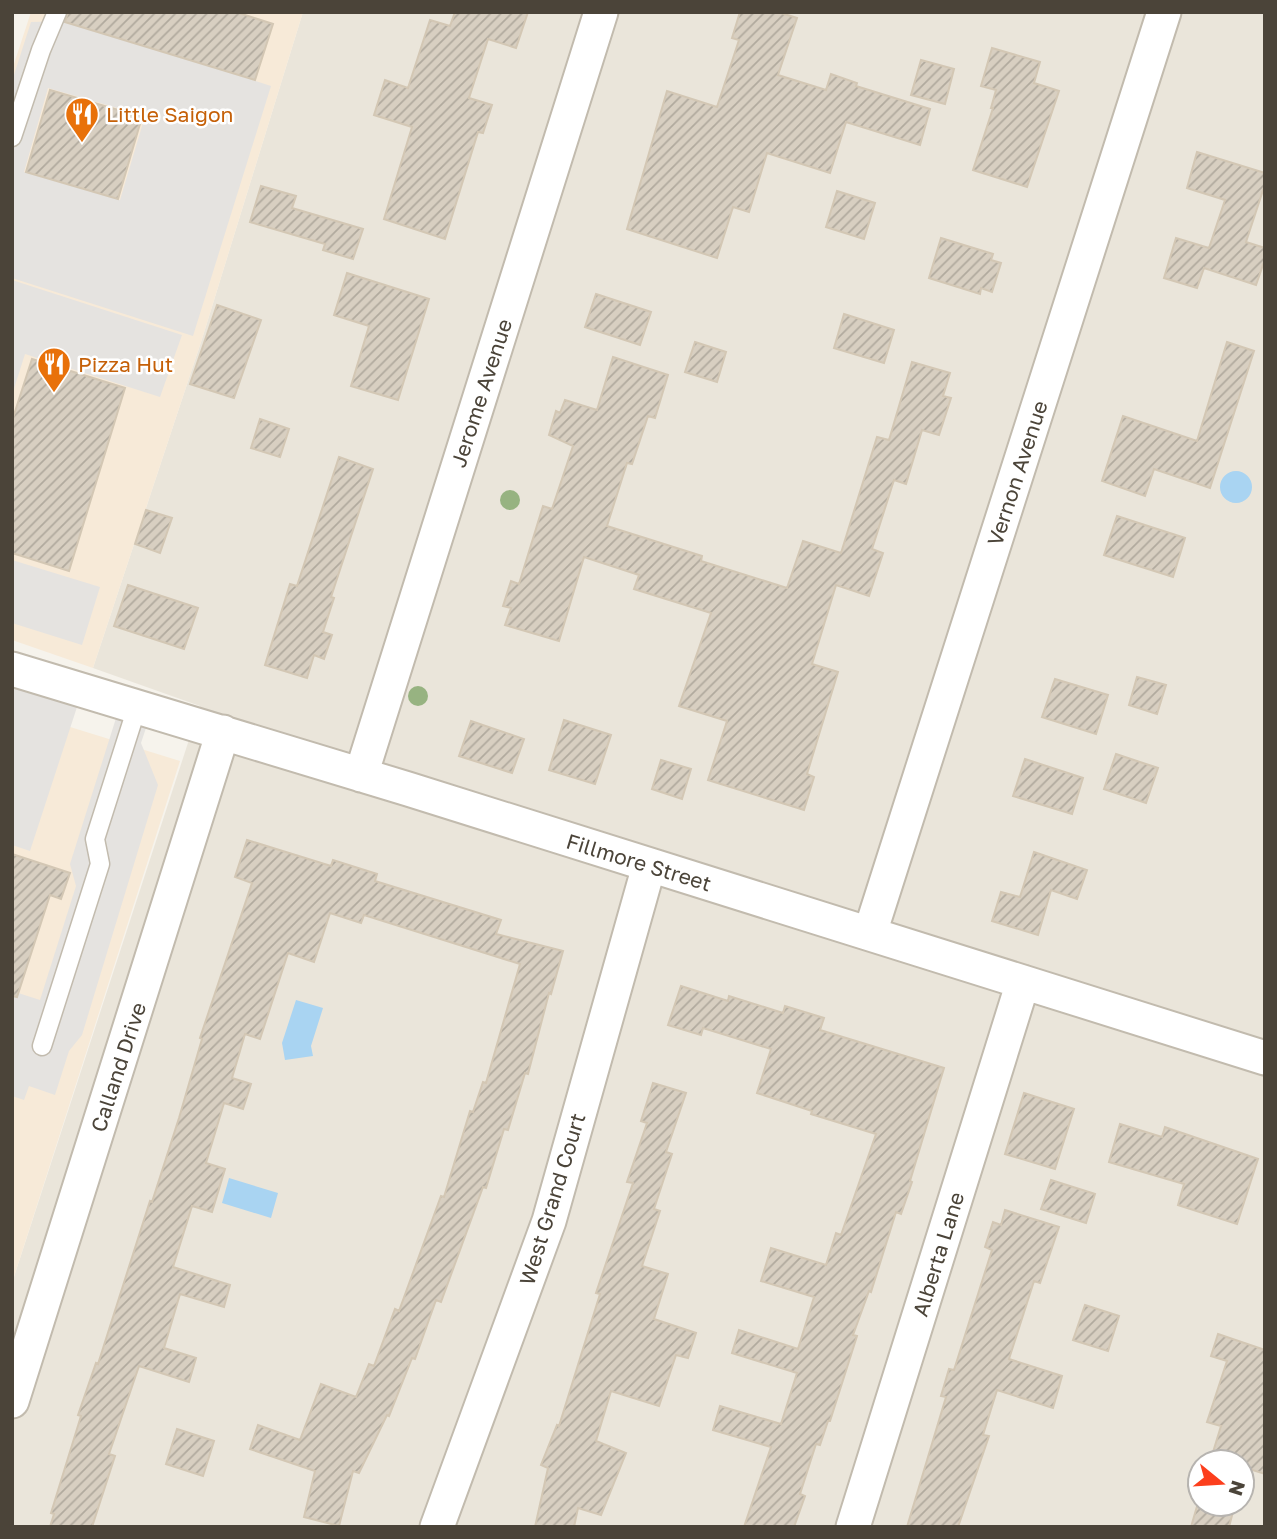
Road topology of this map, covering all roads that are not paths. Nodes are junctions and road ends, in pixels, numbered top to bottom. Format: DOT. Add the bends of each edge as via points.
graph roads {
  1 [pos="57,12"];
  2 [pos="601,12"];
  3 [pos="1164,12"];
  4 [pos="14,127"];
  5 [pos="12,669"];
  6 [pos="136,707"];
  7 [pos="223,732"];
  8 [pos="361,775"];
  9 [pos="649,866"];
  10 [pos="870,933"];
  11 [pos="1023,982"];
  12 [pos="42,1046"];
  13 [pos="1265,1058"];
  14 [pos="12,1401"];
  15 [pos="437,1527"];
  16 [pos="853,1527"];
  1 -- 4 [label="lane"];
  2 -- 8 [label="street, Jerome Avenue"];
  3 -- 10 [label="street, Vernon Avenue"];
  5 -- 6 [label="street, Fillmore Street"];
  6 -- 7 [label="street, Fillmore Street"];
  6 -- 12 [label="lane" via="95,839 100,864"];
  7 -- 8 [label="street, Fillmore Street"];
  7 -- 14 [label="street, Calland Drive"];
  8 -- 9 [label="street, Fillmore Street"];
  9 -- 10 [label="street, Fillmore Street"];
  9 -- 15 [label="street, West Grand Court" via="549,1221"];
  10 -- 11 [label="street, Fillmore Street"];
  11 -- 13 [label="street, Fillmore Street"];
  11 -- 16 [label="street, Alberta Lane"];
}
